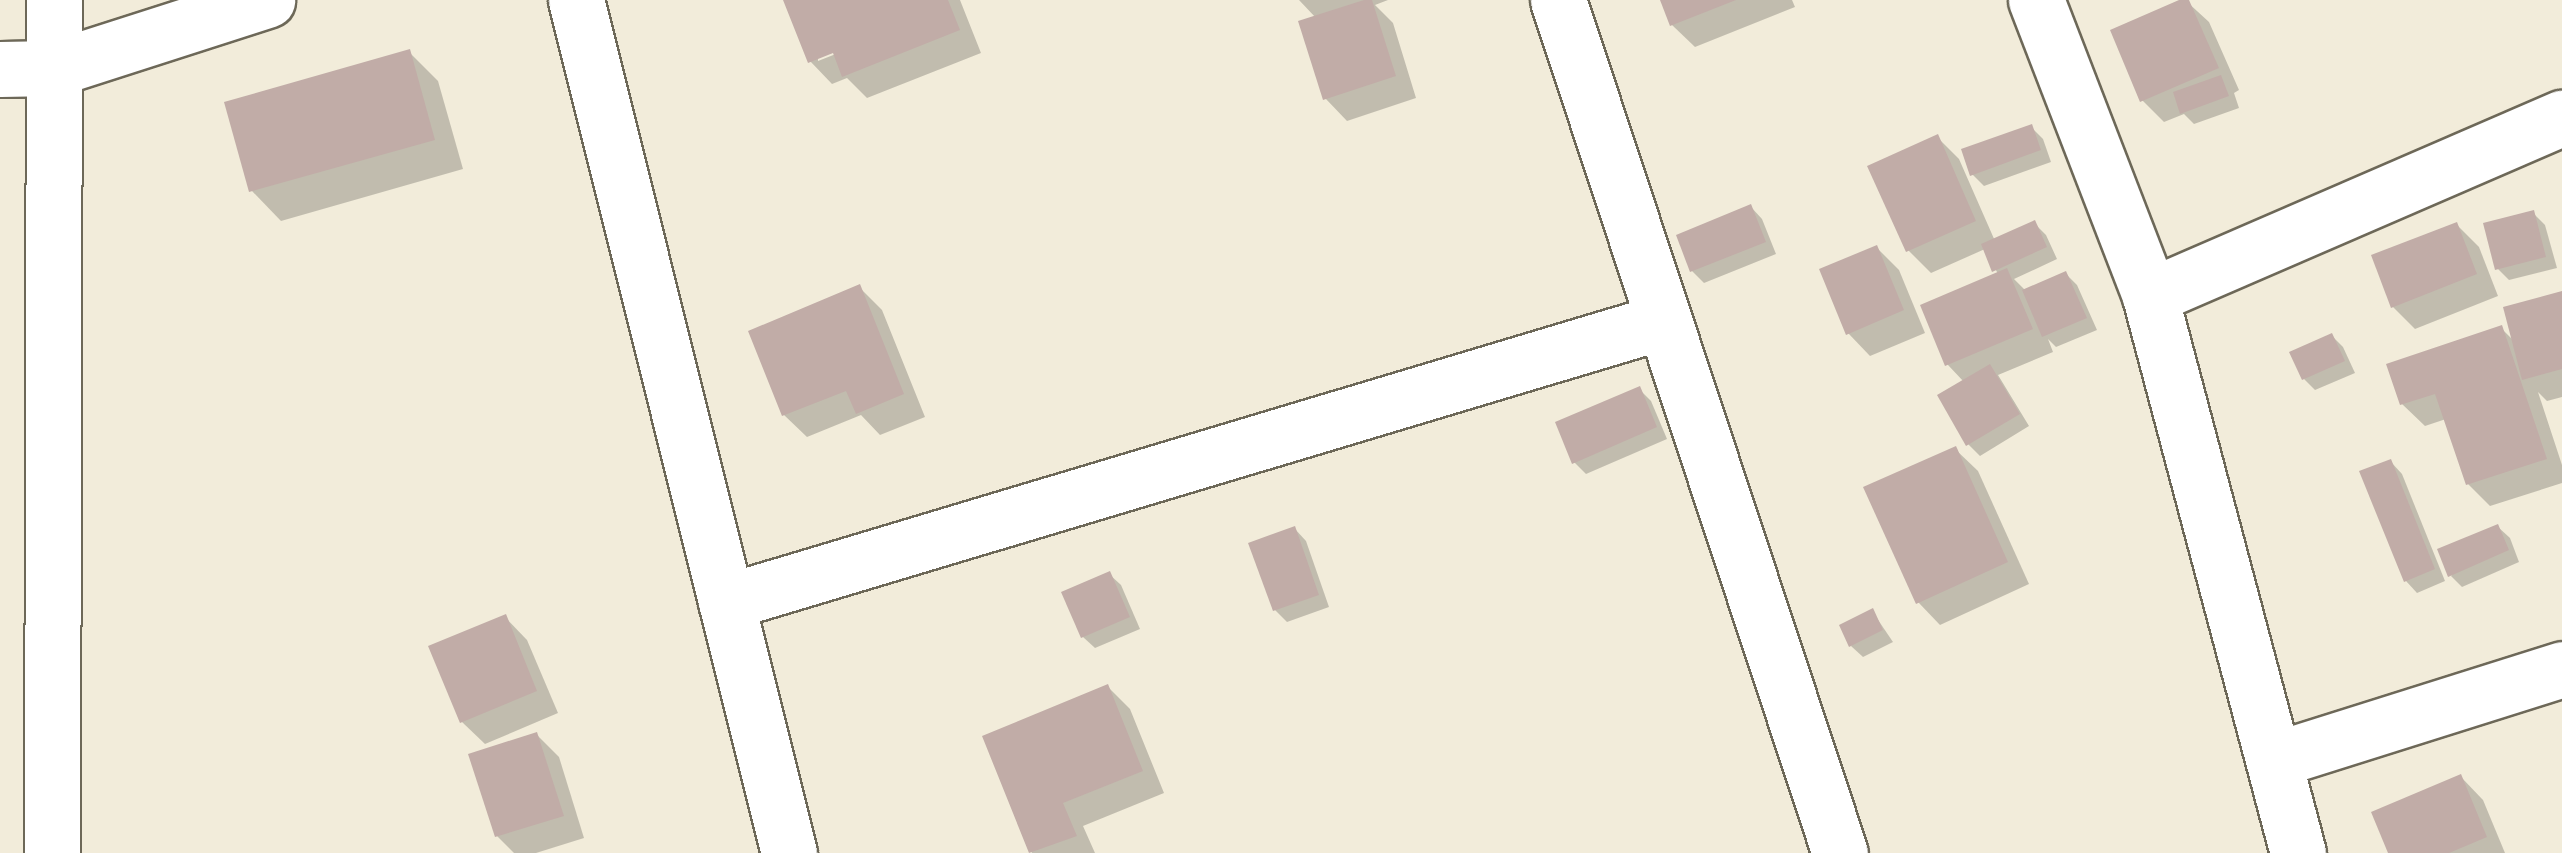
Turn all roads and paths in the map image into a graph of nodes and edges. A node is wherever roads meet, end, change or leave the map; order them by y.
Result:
1 (54, 0) edge
2 (267, 0) edge
3 (576, 0) edge
4 (1558, 0) edge
5 (2036, 0) edge
6 (55, 68) junction
7 (0, 69) edge
8 (2562, 118) edge
9 (2150, 296) junction
10 (1664, 321) junction
11 (726, 602) junction
12 (2562, 669) edge
13 (2274, 760) junction
14 (52, 853) edge
15 (789, 853) edge
16 (1840, 853) edge
17 (2298, 853) edge

1 - 6 street
2 - 6 street
3 - 11 street
4 - 10 street
5 - 9 street
6 - 7 street
6 - 14 street
8 - 9 street
9 - 13 street
10 - 11 street
10 - 16 street
11 - 15 street
12 - 13 street
13 - 17 street

